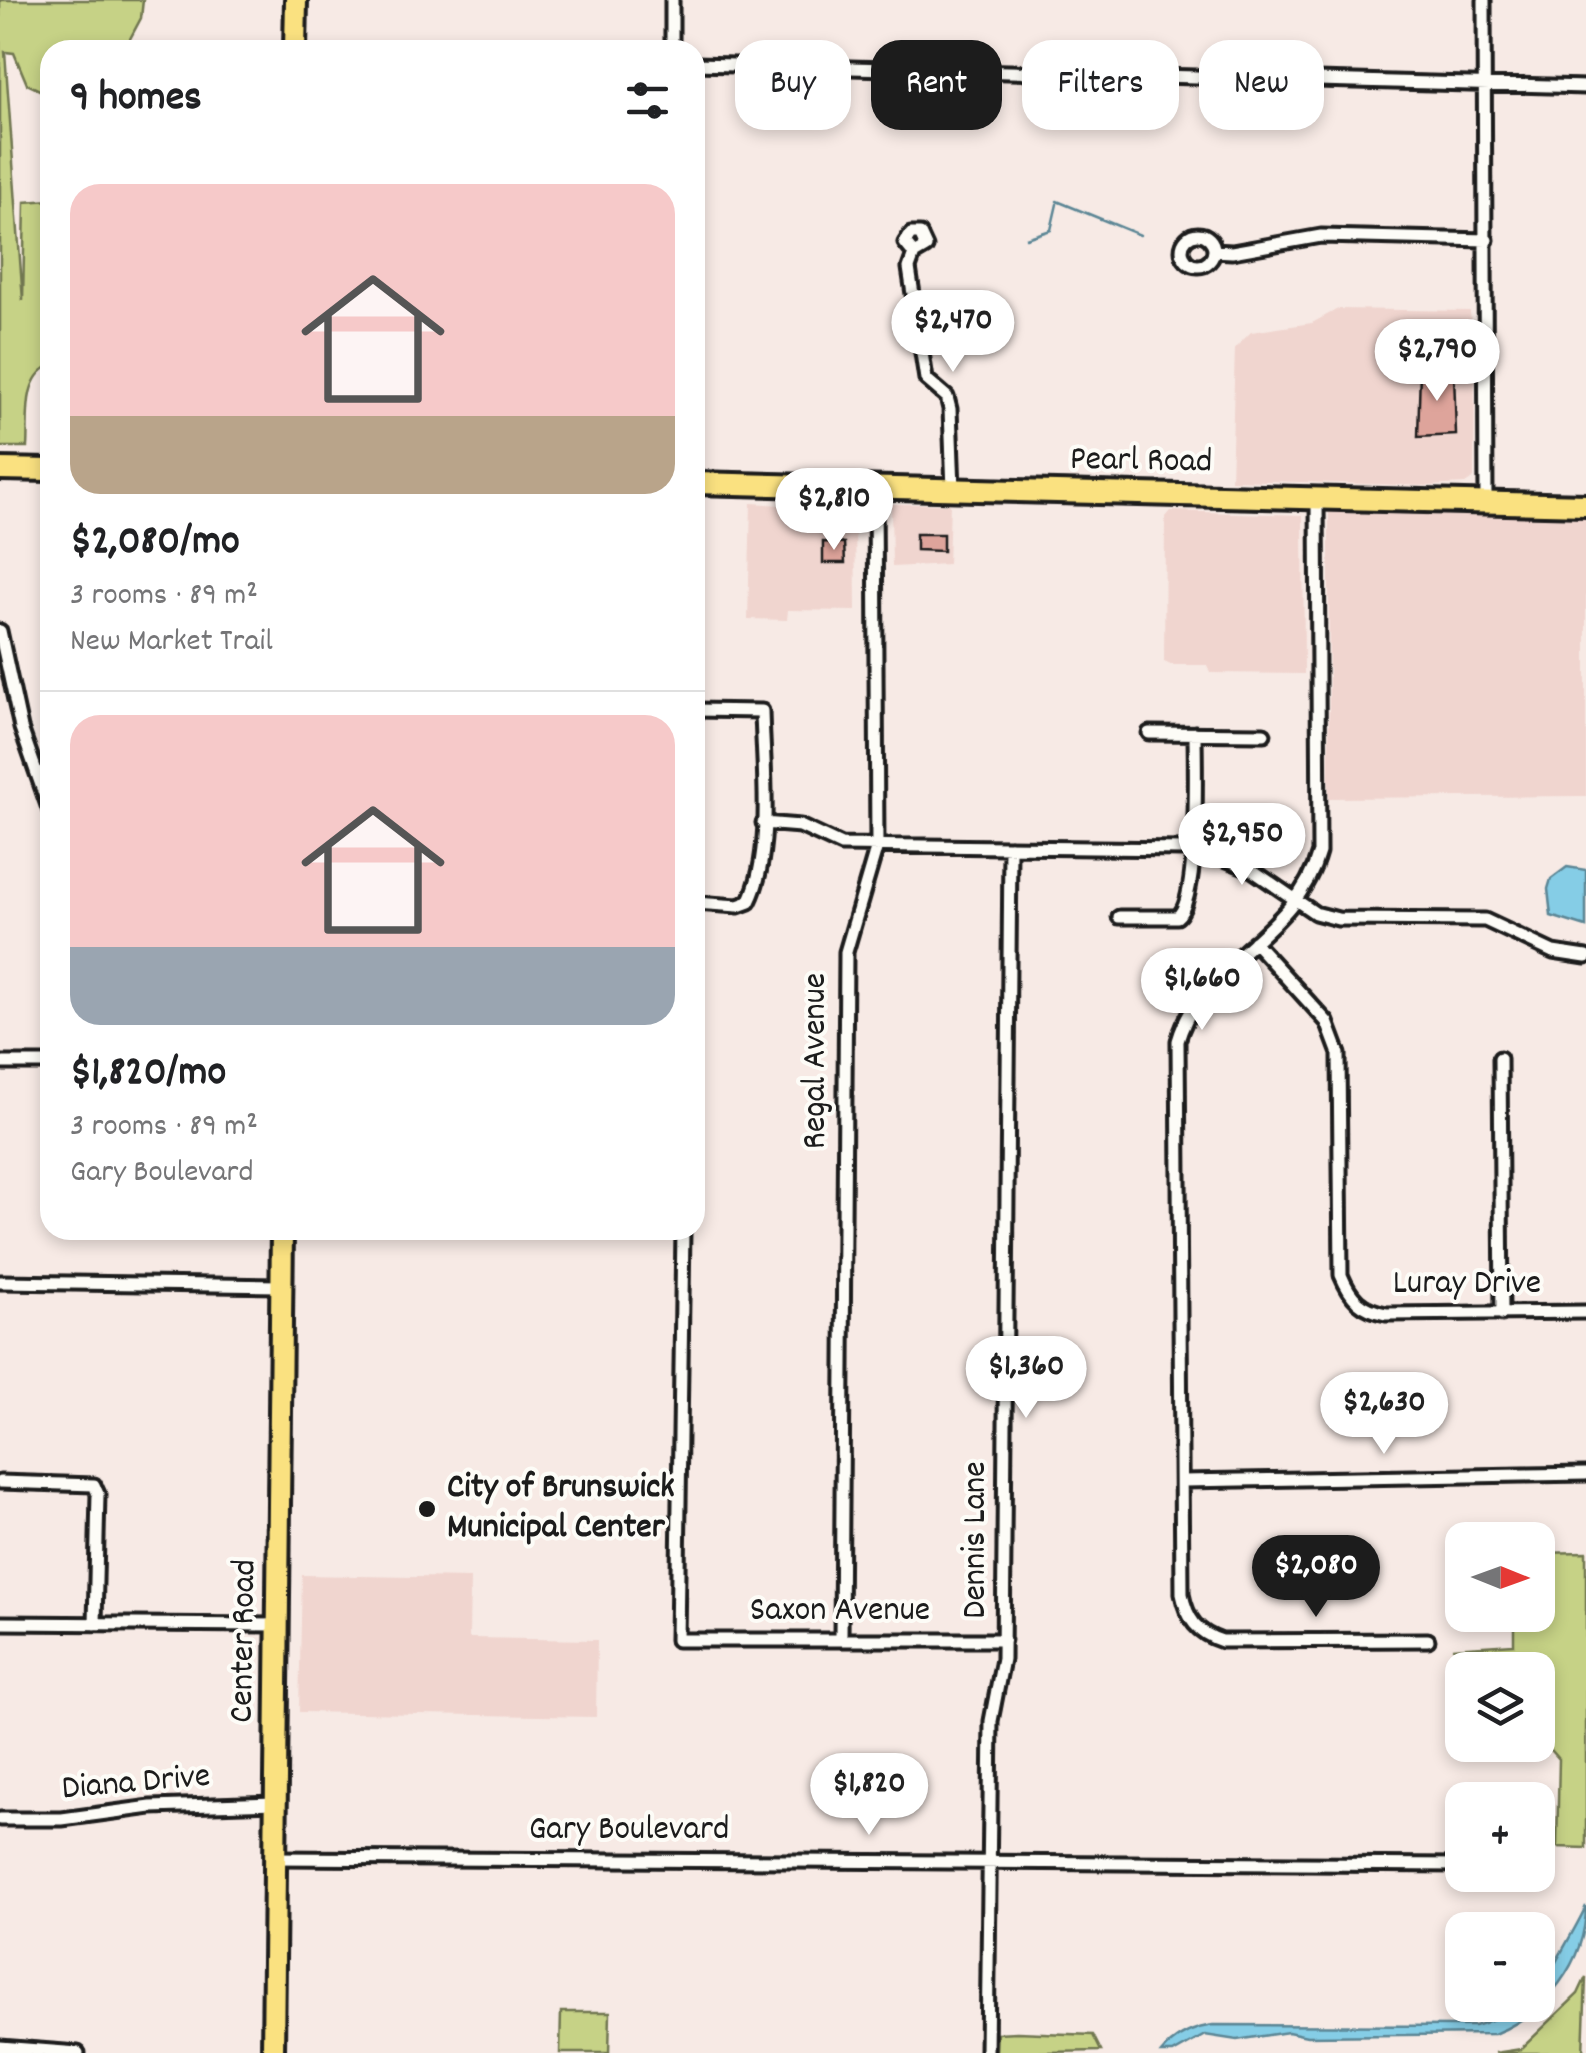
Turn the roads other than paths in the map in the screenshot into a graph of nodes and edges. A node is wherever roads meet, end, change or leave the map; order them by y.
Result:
1 (296, 0) edge
2 (672, 0) edge
3 (1484, 0) edge
4 (295, 40) edge
5 (672, 40) edge
6 (705, 64) edge
7 (1487, 82) junction
8 (1586, 87) edge
9 (1487, 240) junction
10 (1214, 251) dead end
11 (914, 254) dead end
12 (0, 469) edge
13 (40, 470) edge
14 (705, 483) edge
15 (875, 488) junction
16 (953, 490) junction
17 (1317, 499) junction
18 (1486, 502) junction
19 (1586, 505) edge
20 (0, 630) edge
21 (705, 710) edge
22 (1149, 733) dead end
23 (1195, 733) junction
24 (1264, 734) dead end
25 (40, 781) edge
26 (763, 823) junction
27 (877, 846) junction
28 (1010, 847) junction
29 (1194, 851) junction
30 (1296, 902) junction
31 (705, 904) edge
32 (1119, 917) dead end
33 (1254, 942) junction
34 (1586, 958) edge
35 (1500, 1058) dead end
36 (0, 1062) edge
37 (40, 1064) edge
38 (282, 1240) edge
39 (683, 1240) edge
40 (0, 1282) edge
41 (281, 1286) junction
42 (1586, 1312) edge
43 (1502, 1314) junction
44 (1586, 1474) edge
45 (1183, 1481) junction
46 (0, 1482) edge
47 (0, 1623) edge
48 (95, 1624) junction
49 (278, 1625) junction
50 (841, 1640) junction
51 (1004, 1640) junction
52 (1428, 1640) dead end
53 (276, 1803) junction
54 (0, 1819) edge
55 (275, 1858) junction
56 (989, 1859) junction
57 (1445, 1865) edge
58 (0, 2048) edge
59 (78, 2053) edge
60 (273, 2053) edge
61 (987, 2053) edge

1 - 4 main road
2 - 5 street
3 - 7 street
6 - 7 street
7 - 8 street
7 - 9 street
9 - 10 street
9 - 18 street
11 - 16 street
12 - 13 main road
14 - 15 main road, Pearl Road
15 - 16 main road, Pearl Road
15 - 27 street, Regal Avenue
16 - 17 main road, Pearl Road
17 - 18 main road, Pearl Road
17 - 30 street
18 - 19 main road, Pearl Road
20 - 25 street
21 - 26 street
22 - 23 street
23 - 24 street
23 - 29 street
26 - 27 street
26 - 31 street
27 - 28 street
27 - 50 street, Regal Avenue
28 - 29 street
28 - 51 street, Dennis Lane
29 - 30 street
29 - 32 street
30 - 33 street
30 - 34 street
33 - 43 street, Luray Drive
33 - 45 street
35 - 43 street
36 - 37 street
38 - 41 main road, Center Road
39 - 50 street, Saxon Avenue
40 - 41 street
41 - 49 main road, Center Road
42 - 43 street, Luray Drive
44 - 45 street
45 - 52 street
46 - 48 street
47 - 48 street
48 - 49 street
49 - 53 main road, Center Road
50 - 51 street, Saxon Avenue
51 - 56 street, Dennis Lane
53 - 54 street, Diana Drive
53 - 55 main road, Center Road
55 - 56 street, Gary Boulevard
55 - 60 main road, Center Road
56 - 57 street, Gary Boulevard
56 - 61 street, Dennis Lane
58 - 59 street

